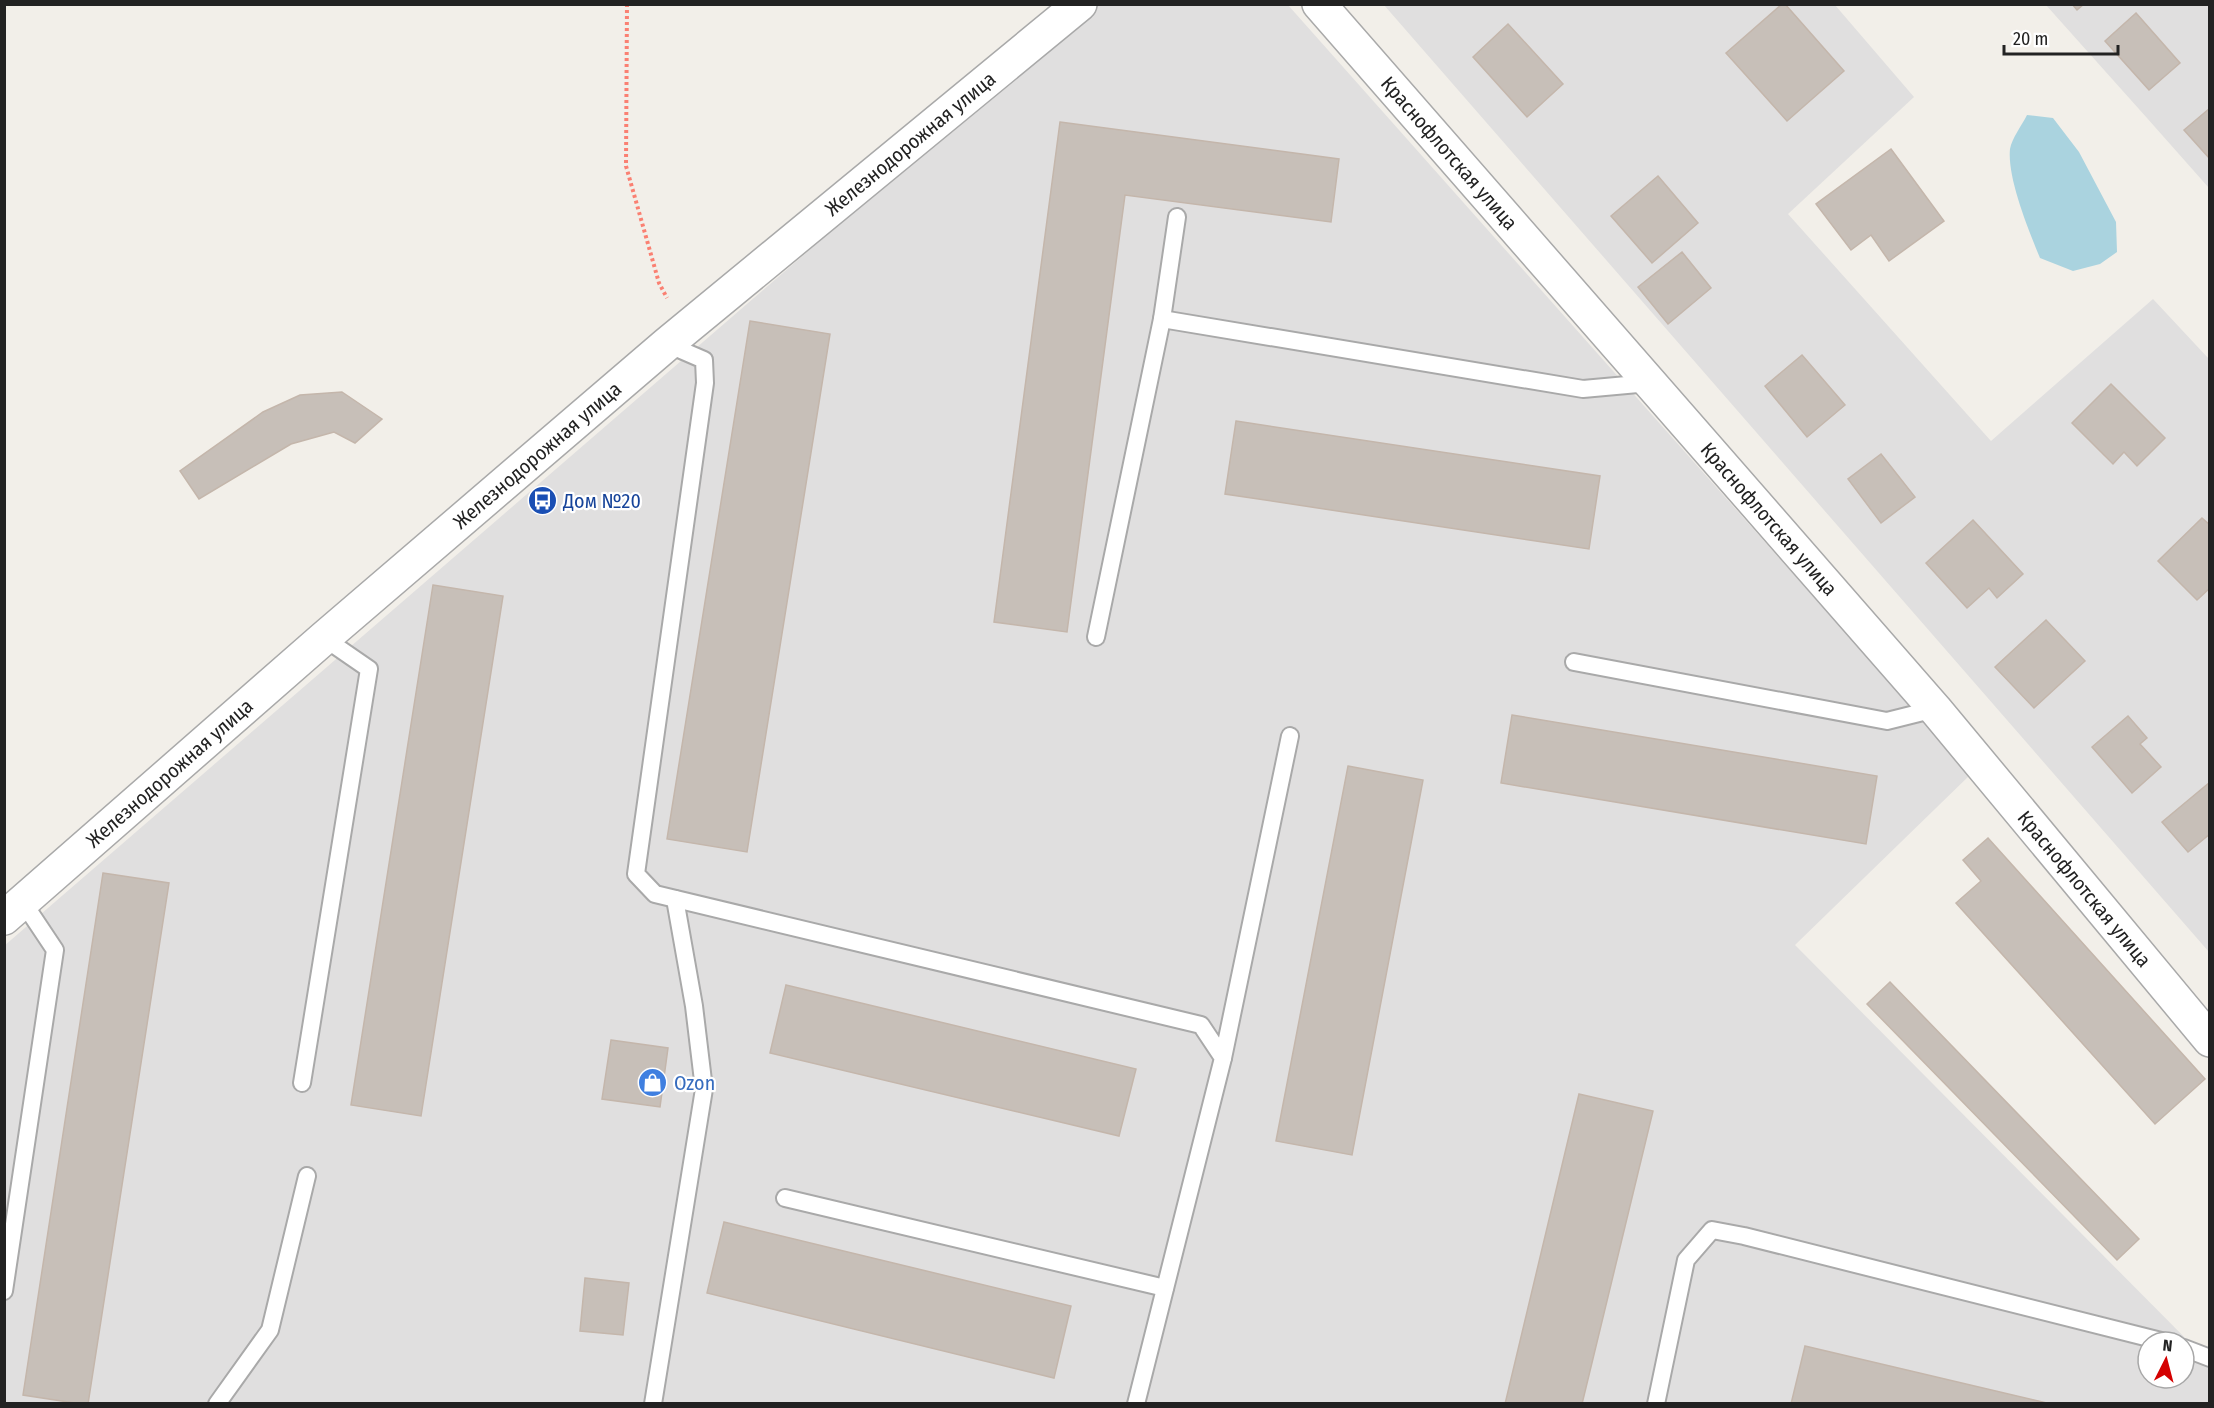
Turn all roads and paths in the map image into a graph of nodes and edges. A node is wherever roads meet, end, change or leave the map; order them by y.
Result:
1 (627, 4) edge
2 (1080, 4) edge
3 (1319, 4) edge
4 (1177, 217) dead end
5 (1162, 319) junction
6 (676, 337) junction
7 (1649, 383) junction
8 (1096, 637) dead end
9 (324, 639) junction
10 (1574, 662) dead end
11 (1935, 709) junction
12 (1290, 736) dead end
13 (675, 899) junction
14 (14, 910) edge
15 (2210, 1041) edge
16 (1223, 1058) junction
17 (302, 1083) dead end
18 (307, 1176) dead end
19 (785, 1198) dead end
20 (1165, 1288) junction
21 (4, 1292) edge
22 (2136, 1335) edge
23 (217, 1404) edge
24 (653, 1404) edge
25 (1136, 1404) edge
26 (1656, 1404) edge

1 - 6 path
2 - 6 street, Железнодорожная улица
3 - 7 street, Краснофлотская улица
4 - 5 lane
5 - 7 lane
5 - 8 lane
6 - 9 street, Железнодорожная улица
6 - 13 lane
7 - 11 street, Краснофлотская улица
9 - 14 street, Железнодорожная улица
9 - 17 lane
10 - 11 lane
11 - 15 street, Краснофлотская улица
12 - 16 lane
13 - 16 lane
13 - 24 lane
14 - 21 lane
16 - 20 lane
18 - 23 lane
19 - 20 lane
20 - 25 lane
22 - 26 lane

